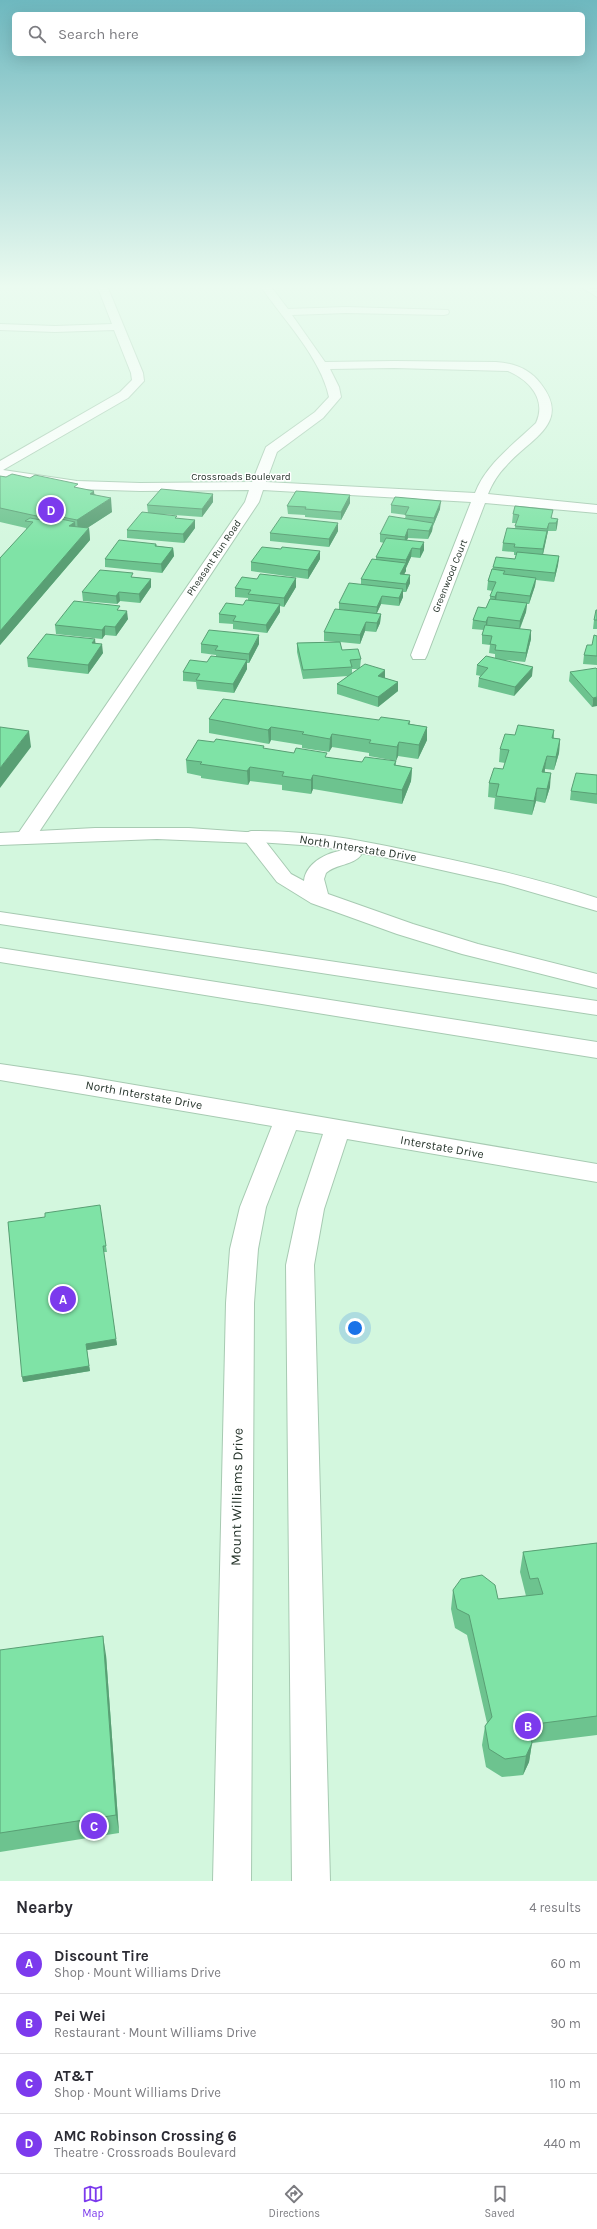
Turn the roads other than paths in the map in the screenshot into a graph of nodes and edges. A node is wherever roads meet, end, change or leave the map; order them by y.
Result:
1 (137, 376) edge
2 (328, 376) edge
3 (524, 376) edge
4 (1, 467) edge
5 (259, 481) junction
6 (481, 498) junction
7 (597, 509) edge
8 (419, 655) dead end
9 (252, 837) junction
10 (25, 838) junction
11 (0, 839) edge
12 (351, 855) junction
13 (464, 868) junction
14 (319, 898) junction
15 (597, 905) edge
16 (0, 918) edge
17 (0, 955) edge
18 (597, 981) edge
19 (597, 1008) edge
20 (597, 1050) edge
21 (0, 1072) edge
22 (288, 1120) junction
23 (337, 1129) junction
24 (597, 1173) edge
25 (232, 1881) edge
26 (312, 1881) edge

1 - 4 main road
2 - 5 main road, Pheasant Run Road
3 - 6 main road, Greenwood Court
4 - 5 main road, Crossroads Boulevard
5 - 6 main road, Crossroads Boulevard
5 - 10 main road, Pheasant Run Road
6 - 7 main road, Crossroads Boulevard
6 - 8 main road, Greenwood Court
9 - 10 main road, North Interstate Drive
9 - 12 main road, North Interstate Drive
9 - 13 main road, North Interstate Drive
9 - 14 main road
10 - 11 main road, North Interstate Drive
12 - 13 main road, North Interstate Drive
12 - 14 main road
13 - 15 main road, North Interstate Drive
14 - 18 main road
16 - 19 main road
17 - 20 main road
21 - 22 main road, North Interstate Drive
22 - 23 main road, Interstate Drive
22 - 25 main road, Mount Williams Drive
23 - 24 main road, Interstate Drive
23 - 26 main road

